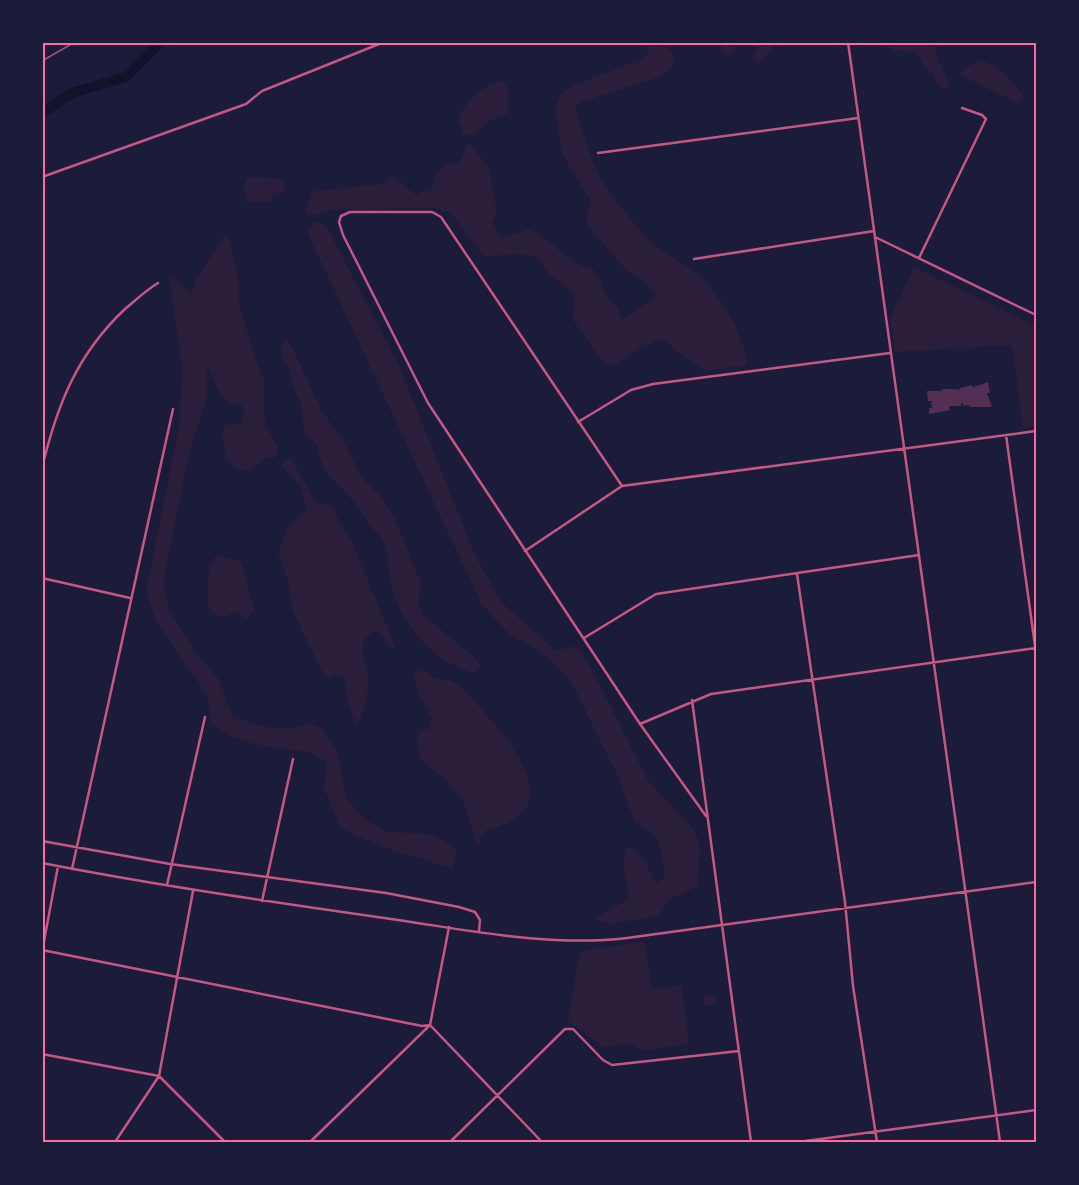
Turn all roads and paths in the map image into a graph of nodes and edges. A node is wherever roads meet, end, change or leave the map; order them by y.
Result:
1 (384, 42) edge
2 (848, 42) edge
3 (962, 108) dead end
4 (858, 118) junction
5 (598, 152) dead end
6 (42, 177) edge
7 (874, 230) junction
8 (875, 237) junction
9 (694, 258) dead end
10 (919, 258) junction
11 (158, 283) dead end
12 (1036, 315) edge
13 (890, 353) junction
14 (173, 409) dead end
15 (578, 422) junction
16 (1036, 431) edge
17 (1006, 435) junction
18 (905, 448) junction
19 (42, 468) edge
20 (622, 486) junction
21 (525, 551) junction
22 (920, 555) junction
23 (797, 574) junction
24 (42, 578) edge
25 (130, 598) junction
26 (584, 638) junction
27 (1036, 648) edge
28 (1036, 653) edge
29 (935, 663) junction
30 (814, 680) junction
31 (692, 700) junction
32 (205, 717) dead end
33 (640, 724) junction
34 (293, 759) dead end
35 (706, 816) junction
36 (42, 841) edge
37 (77, 848) junction
38 (42, 863) edge
39 (170, 864) junction
40 (58, 866) junction
41 (72, 869) junction
42 (267, 878) junction
43 (1036, 882) edge
44 (167, 885) junction
45 (193, 891) junction
46 (967, 892) junction
47 (262, 901) junction
48 (845, 907) junction
49 (721, 925) junction
50 (449, 927) junction
51 (479, 931) junction
52 (43, 950) edge
53 (179, 976) junction
54 (430, 1025) junction
55 (739, 1051) junction
56 (42, 1054) edge
57 (159, 1076) junction
58 (498, 1096) junction
59 (1036, 1110) edge
60 (997, 1116) junction
61 (876, 1132) junction
62 (115, 1142) edge
63 (225, 1142) edge
64 (310, 1142) edge
65 (450, 1142) edge
66 (542, 1142) edge
67 (751, 1142) edge
68 (798, 1142) edge
69 (877, 1142) edge
70 (1000, 1142) edge

1 - 6 street
2 - 4 street
3 - 10 street
4 - 5 street
4 - 7 street
7 - 8 street
7 - 9 street
8 - 10 street
8 - 13 street
10 - 12 street
11 - 19 street
13 - 15 street
13 - 18 street
14 - 25 street
15 - 20 street
15 - 21 street
16 - 17 street
17 - 18 street
17 - 27 street
18 - 20 street
18 - 22 street
20 - 21 street
21 - 26 street
22 - 23 street
22 - 29 street
23 - 26 street
23 - 30 street
24 - 25 street
25 - 37 street
26 - 33 street
27 - 28 street
27 - 29 street
29 - 30 street
29 - 46 street
30 - 31 street
30 - 48 street
31 - 33 street
31 - 35 street
32 - 39 street
33 - 35 street
34 - 42 street
35 - 49 street
36 - 37 street
37 - 39 street
37 - 41 street
38 - 40 street
39 - 42 street
39 - 44 street
40 - 41 street
40 - 52 street
41 - 44 street
42 - 47 street
42 - 51 street
43 - 46 street
44 - 45 street
45 - 47 street
45 - 53 street
46 - 48 street
46 - 60 street
47 - 50 street
48 - 49 street
48 - 61 street
49 - 51 street
49 - 55 street
50 - 51 street
50 - 54 street
52 - 53 street
53 - 54 street
53 - 57 street
54 - 58 street
54 - 64 street
55 - 58 street
55 - 67 street
56 - 57 street
57 - 62 street
57 - 63 street
58 - 65 street
58 - 66 street
59 - 60 street
60 - 61 street
60 - 70 street
61 - 68 street
61 - 69 street

